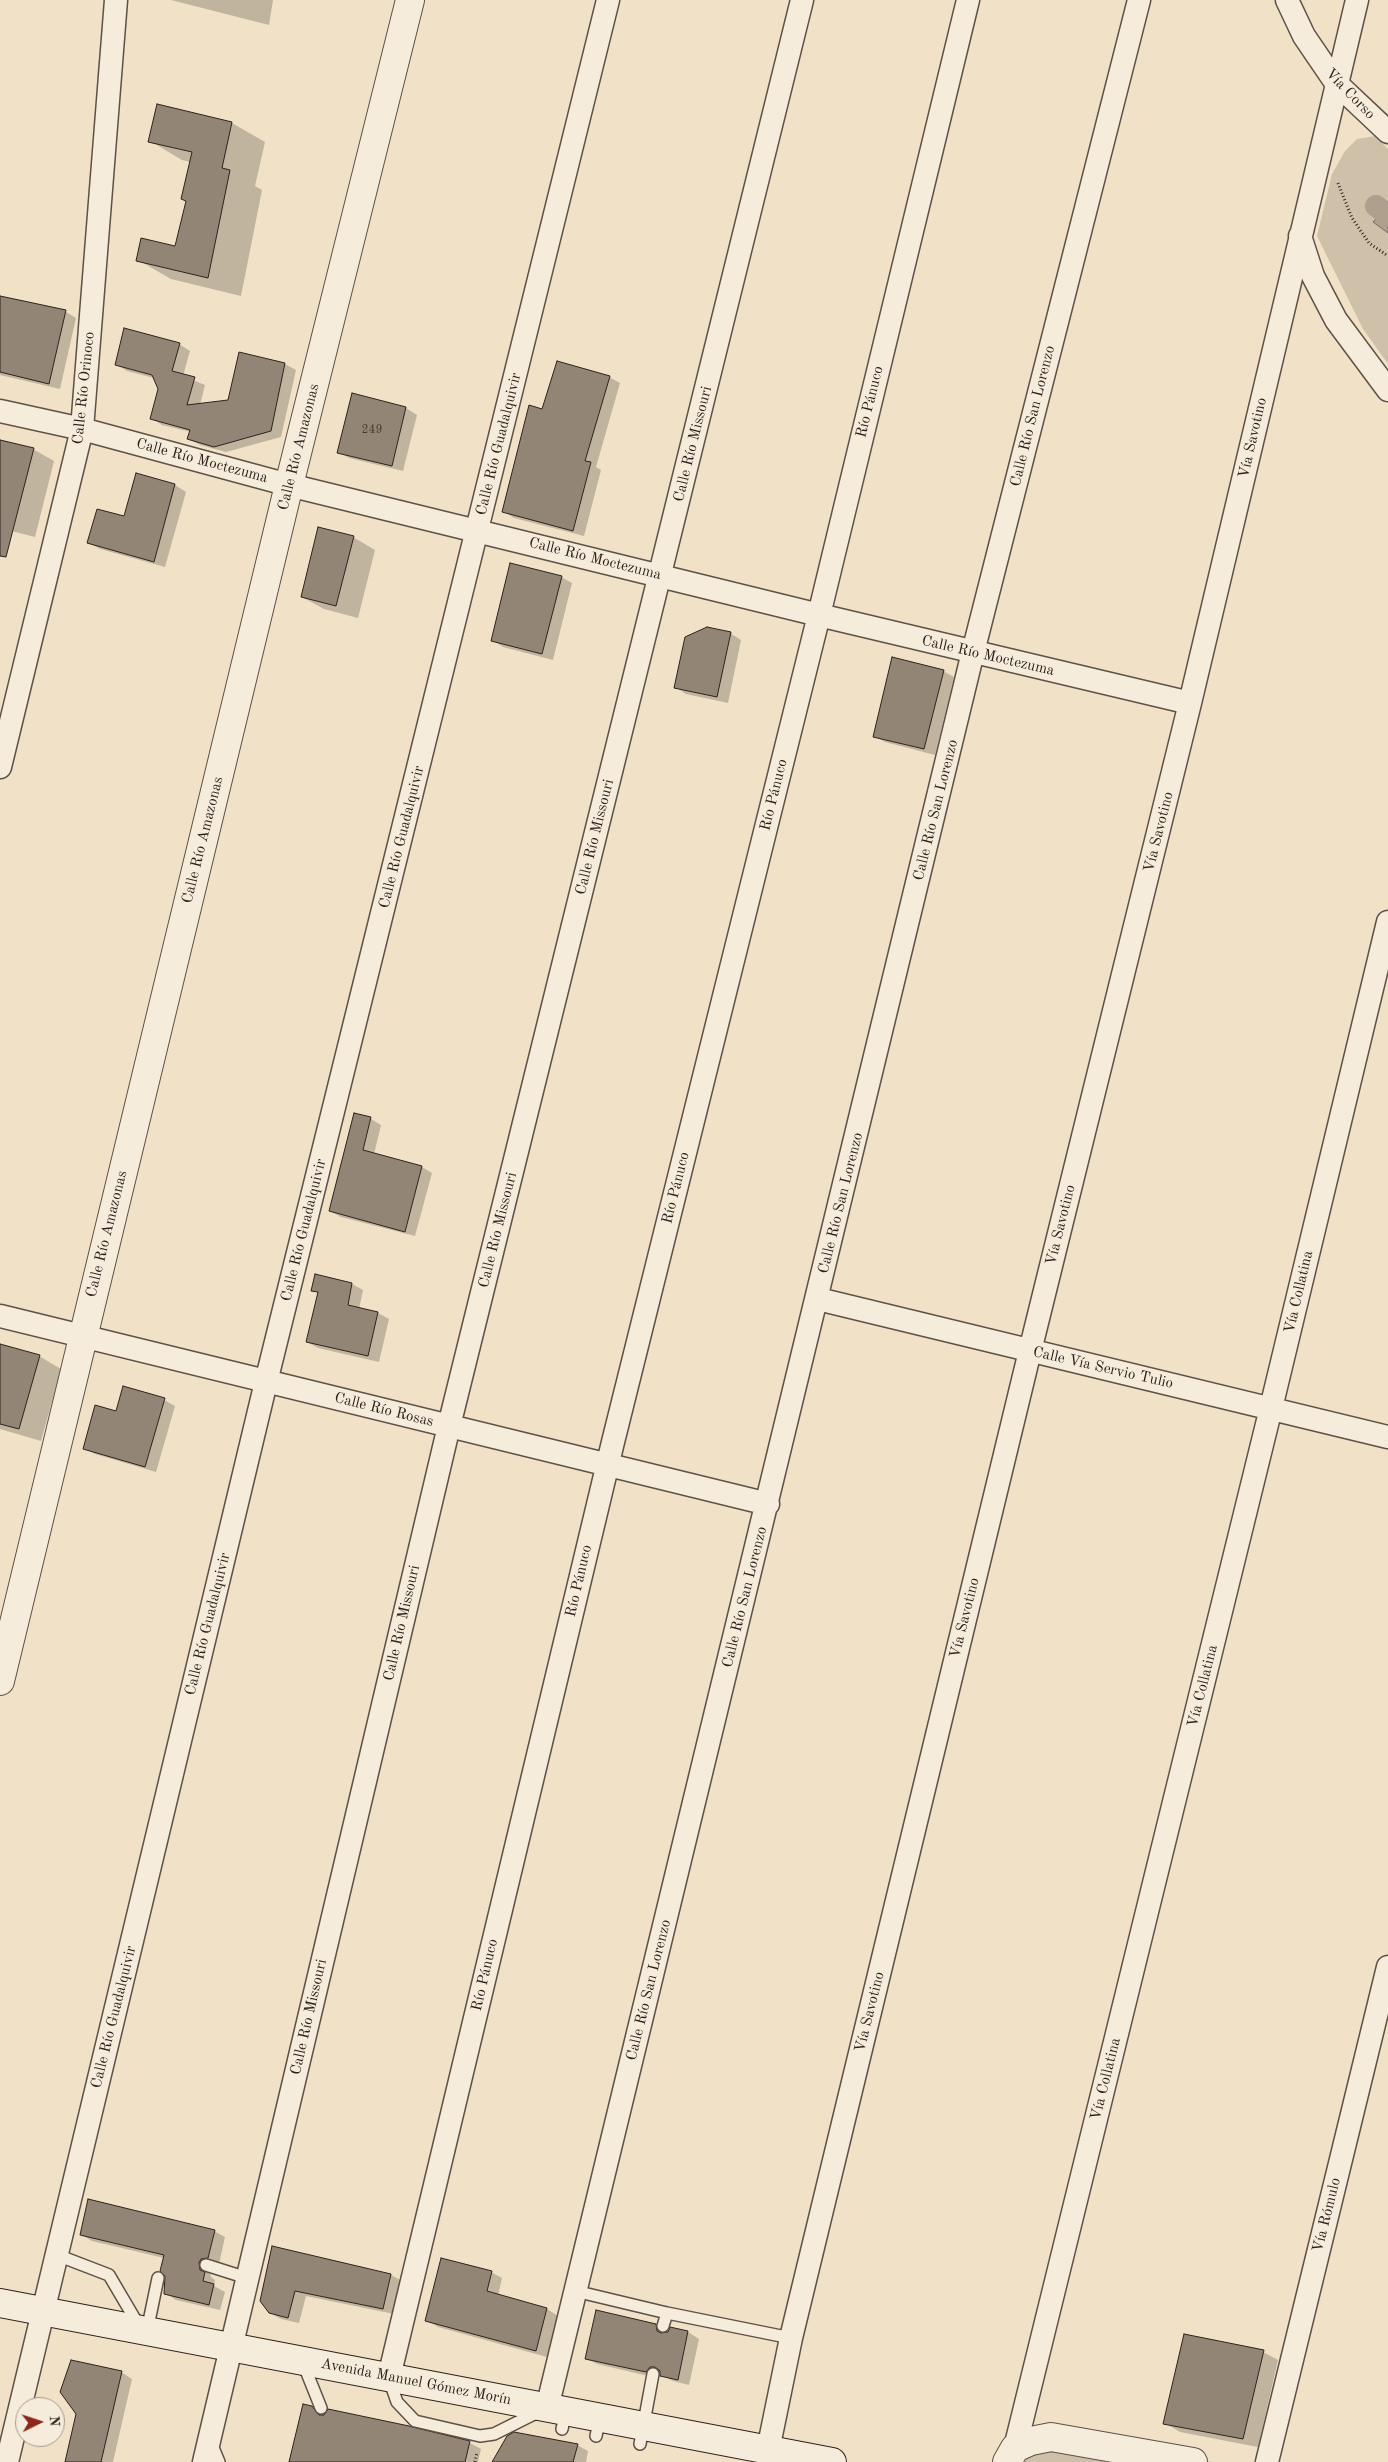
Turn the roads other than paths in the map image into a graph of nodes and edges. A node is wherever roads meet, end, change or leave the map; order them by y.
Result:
1 (116, 0) edge
2 (410, 0) edge
3 (608, 0) edge
4 (802, 0) edge
5 (968, 0) edge
6 (1139, 0) edge
7 (1287, 0) edge
8 (1357, 0) edge
9 (1336, 83) junction
10 (1388, 132) edge
11 (1300, 235) junction
12 (1388, 390) edge
13 (0, 411) edge
14 (82, 429) junction
15 (289, 485) junction
16 (478, 530) junction
17 (660, 575) junction
18 (818, 615) junction
19 (973, 652) junction
20 (1190, 703) junction
21 (0, 767) edge
22 (1388, 922) edge
23 (818, 1299) junction
24 (0, 1316) edge
25 (82, 1336) junction
26 (1030, 1351) junction
27 (266, 1382) junction
28 (1272, 1408) junction
29 (449, 1426) junction
30 (1388, 1437) edge
31 (607, 1465) junction
32 (768, 1504) junction
33 (0, 1681) edge
34 (1388, 1967) edge
35 (57, 2255) junction
36 (206, 2265) dead end
37 (158, 2278) dead end
38 (247, 2278) junction
39 (575, 2291) junction
40 (0, 2303) edge
41 (43, 2310) junction
42 (667, 2313) junction
43 (663, 2326) dead end
44 (144, 2331) junction
45 (791, 2338) junction
46 (230, 2348) junction
47 (302, 2361) junction
48 (653, 2374) dead end
49 (389, 2377) junction
50 (322, 2408) dead end
51 (558, 2416) junction
52 (642, 2435) junction
53 (209, 2439) junction
54 (768, 2450) junction
55 (1011, 2455) edge
56 (818, 2461) edge
57 (7, 2462) edge
58 (204, 2462) edge
59 (219, 2462) edge
60 (1193, 2462) edge
61 (1267, 2462) edge

1 - 14 street, Calle Río Orinoco
2 - 15 street, Calle Río Amazonas
3 - 16 street, Calle Río Guadalquivir
4 - 17 street, Calle Río Missouri
5 - 18 street, Río Pánuco
6 - 19 street, Calle Río San Lorenzo
7 - 9 street, Vía Corso
8 - 9 street, Vía Savotino
9 - 10 street, Vía Corso
9 - 11 street, Vía Savotino
11 - 12 street
11 - 20 street, Vía Savotino
13 - 14 street, Calle Río Moctezuma
14 - 15 street, Calle Río Moctezuma
14 - 21 street, Calle Río Orinoco
15 - 16 street, Calle Río Moctezuma
15 - 25 street, Calle Río Amazonas
16 - 17 street, Calle Río Moctezuma
16 - 27 street, Calle Río Guadalquivir
17 - 18 street, Calle Río Moctezuma
17 - 29 street, Calle Río Missouri
18 - 19 street, Calle Río Moctezuma
18 - 31 street, Río Pánuco
19 - 20 street, Calle Río Moctezuma
19 - 23 street, Calle Río San Lorenzo
20 - 26 street, Vía Savotino
22 - 28 street, Vía Collatina
23 - 26 street, Calle Vía Servio Tulio
23 - 32 street, Calle Río San Lorenzo
24 - 25 street, Calle Río Rosas
25 - 27 street, Calle Río Rosas
25 - 33 street, Calle Río Amazonas
26 - 28 street, Calle Vía Servio Tulio
26 - 45 street, Vía Savotino
27 - 29 street, Calle Río Rosas
27 - 35 street, Calle Río Guadalquivir
28 - 30 street, Calle Vía Servio Tulio
28 - 55 street, Vía Collatina
29 - 31 street, Calle Río Rosas
29 - 38 street, Calle Río Missouri
31 - 32 street, Calle Río Rosas
31 - 49 street, Río Pánuco
32 - 39 street, Calle Río San Lorenzo
34 - 61 street, Vía Rómulo
35 - 41 street, Calle Río Guadalquivir
35 - 44 lane
36 - 38 lane
37 - 44 lane
38 - 46 street, Calle Río Missouri
39 - 42 lane
39 - 51 street, Calle Río San Lorenzo
40 - 41 street, Avenida Manuel Gómez Morín
41 - 44 street, Avenida Manuel Gómez Morín
41 - 57 street, Calle Río Guadalquivir
42 - 43 lane
42 - 45 lane
44 - 46 street, Avenida Manuel Gómez Morín
45 - 54 street, Vía Savotino
46 - 47 street, Avenida Manuel Gómez Morín
46 - 53 street, Calle Río Missouri
47 - 49 street, Avenida Manuel Gómez Morín
47 - 50 lane
48 - 52 lane
49 - 51 street, Avenida Manuel Gómez Morín
49 - 51 lane
51 - 52 street, Avenida Manuel Gómez Morín
52 - 54 street, Avenida Manuel Gómez Morín
53 - 58 street, Calle Río Missouri
53 - 59 lane
54 - 56 street, Avenida Manuel Gómez Morín
55 - 60 street

